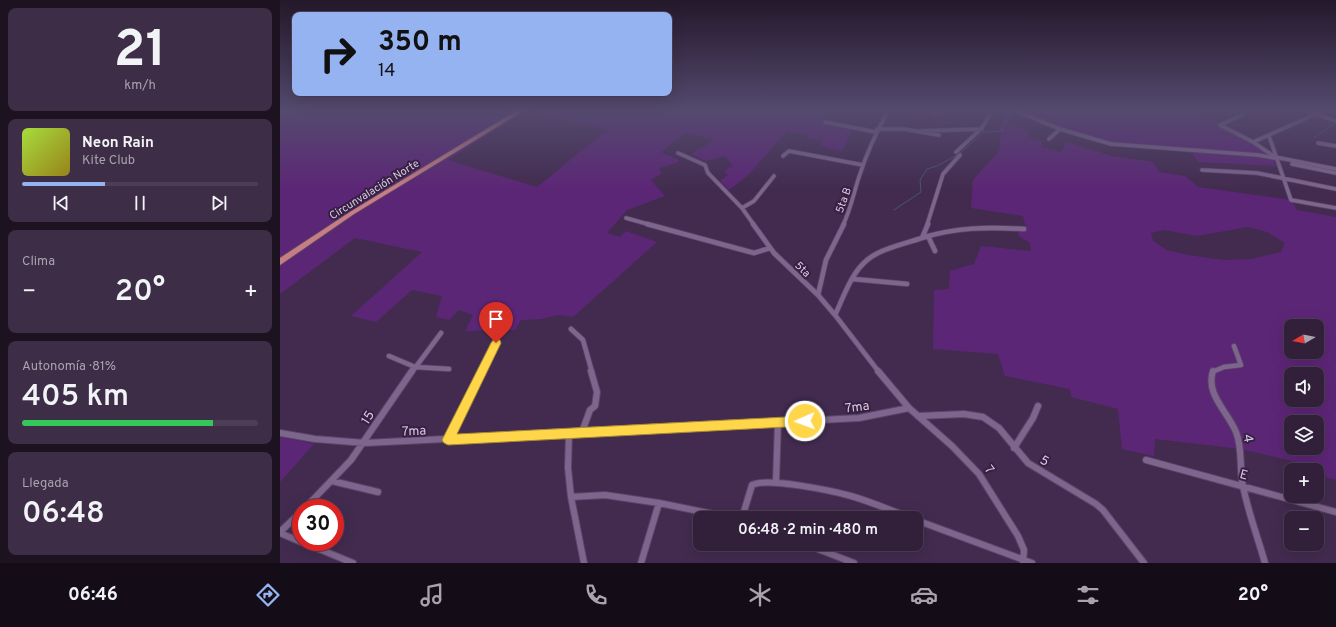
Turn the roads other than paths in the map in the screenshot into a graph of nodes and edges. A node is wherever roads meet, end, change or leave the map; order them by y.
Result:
1 (472, 137) edge
2 (479, 137) edge
3 (874, 137) edge
4 (971, 137) edge
5 (1052, 137) edge
6 (1088, 137) edge
7 (1244, 137) edge
8 (1266, 137) edge
9 (1270, 137) edge
10 (1049, 140) dead end
11 (1253, 142) junction
12 (1318, 143) dead end
13 (1336, 146) edge
14 (678, 153) dead end
15 (783, 156) dead end
16 (1276, 158) junction
17 (863, 165) junction
18 (1336, 169) edge
19 (1202, 170) dead end
20 (1336, 173) edge
21 (774, 176) dead end
22 (1282, 177) junction
23 (1336, 189) edge
24 (742, 208) junction
25 (1336, 208) edge
26 (626, 218) dead end
27 (1024, 229) dead end
28 (928, 236) junction
29 (922, 238) junction
30 (770, 248) junction
31 (935, 251) dead end
32 (280, 257) edge
33 (280, 262) edge
34 (853, 278) junction
35 (907, 284) dead end
36 (818, 295) junction
37 (836, 315) junction
38 (571, 329) dead end
39 (441, 333) dead end
40 (496, 343) dead end
41 (1234, 346) dead end
42 (389, 356) dead end
43 (415, 367) junction
44 (449, 369) dead end
45 (1038, 406) dead end
46 (909, 408) junction
47 (918, 416) junction
48 (778, 422) junction
49 (582, 432) junction
50 (569, 433) junction
51 (280, 434) edge
52 (448, 440) junction
53 (365, 443) junction
54 (1014, 448) junction
55 (1146, 460) dead end
56 (332, 481) junction
57 (776, 482) junction
58 (1242, 486) junction
59 (378, 492) dead end
60 (571, 497) junction
61 (314, 499) edge
62 (659, 503) junction
63 (698, 511) edge
64 (744, 511) edge
65 (893, 511) edge
66 (1336, 512) edge
67 (292, 521) edge
68 (923, 523) edge
69 (280, 533) edge
70 (292, 538) edge
71 (323, 551) edge
72 (823, 551) edge
73 (1023, 561) edge
74 (353, 563) edge
75 (584, 563) edge
76 (641, 563) edge
77 (854, 563) edge
78 (1032, 563) edge
79 (1144, 563) edge
80 (1265, 563) edge

1 - 32 highway, Circunvalación Norte
2 - 33 highway, Circunvalación Norte
3 - 17 street, 5ta B
4 - 29 street
5 - 10 street
6 - 16 street
7 - 11 street
8 - 11 street
9 - 16 street
11 - 16 street
12 - 13 street
14 - 24 street, 5ta
15 - 17 street
16 - 18 street
16 - 20 street
16 - 22 street
17 - 36 street, 5ta B
19 - 22 street
21 - 24 street
22 - 23 street
22 - 25 street
24 - 30 street, 5ta
26 - 30 street
27 - 28 street
28 - 29 street
28 - 31 street
29 - 34 street
30 - 36 street, 5ta
34 - 35 street
34 - 37 street
36 - 37 street, 5ta
37 - 46 street, 5ta
38 - 49 street
39 - 43 street, 15
40 - 52 street
41 - 58 street, 4
42 - 43 street
43 - 44 street
43 - 53 street, 15
45 - 54 street
46 - 47 street, 7
46 - 48 street, 7ma
47 - 54 street, 5
47 - 73 street, 7
48 - 49 street, 7ma
48 - 57 street
49 - 50 street, 7ma
50 - 52 street, 7ma
50 - 60 street
51 - 53 street, 7ma
52 - 53 street, 7ma
53 - 56 street, 15
54 - 79 street, 5
55 - 58 street, E
56 - 59 street
56 - 61 street, 15
57 - 64 street
57 - 65 street
58 - 66 street, E
58 - 80 street, 4
60 - 62 street
60 - 75 street
62 - 63 street
62 - 76 street
67 - 69 street
68 - 73 street
69 - 70 street
71 - 74 street
72 - 77 street
73 - 78 street

